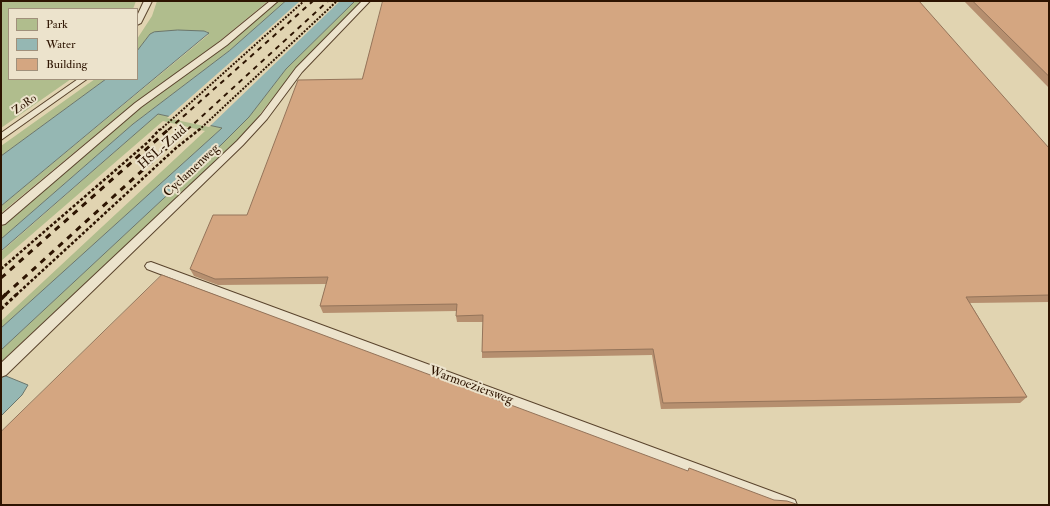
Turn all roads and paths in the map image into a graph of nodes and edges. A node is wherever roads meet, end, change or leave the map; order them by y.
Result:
1 (148, 1) edge
2 (274, 1) edge
3 (304, 1) edge
4 (337, 1) edge
5 (366, 1) edge
6 (138, 21) edge
7 (81, 80) edge
8 (1, 137) edge
9 (1, 221) edge
10 (151, 266) dead end
11 (1, 269) edge
12 (1, 309) edge
13 (5, 367) edge
14 (790, 505) edge

1 - 6 lane
2 - 9 lane
3 - 11 path, HSL-Zuid
4 - 12 path, HSL-Zuid
5 - 13 lane, Cyclamenweg
7 - 8 lane, ZoRo
10 - 14 lane, Warmoeziersweg

